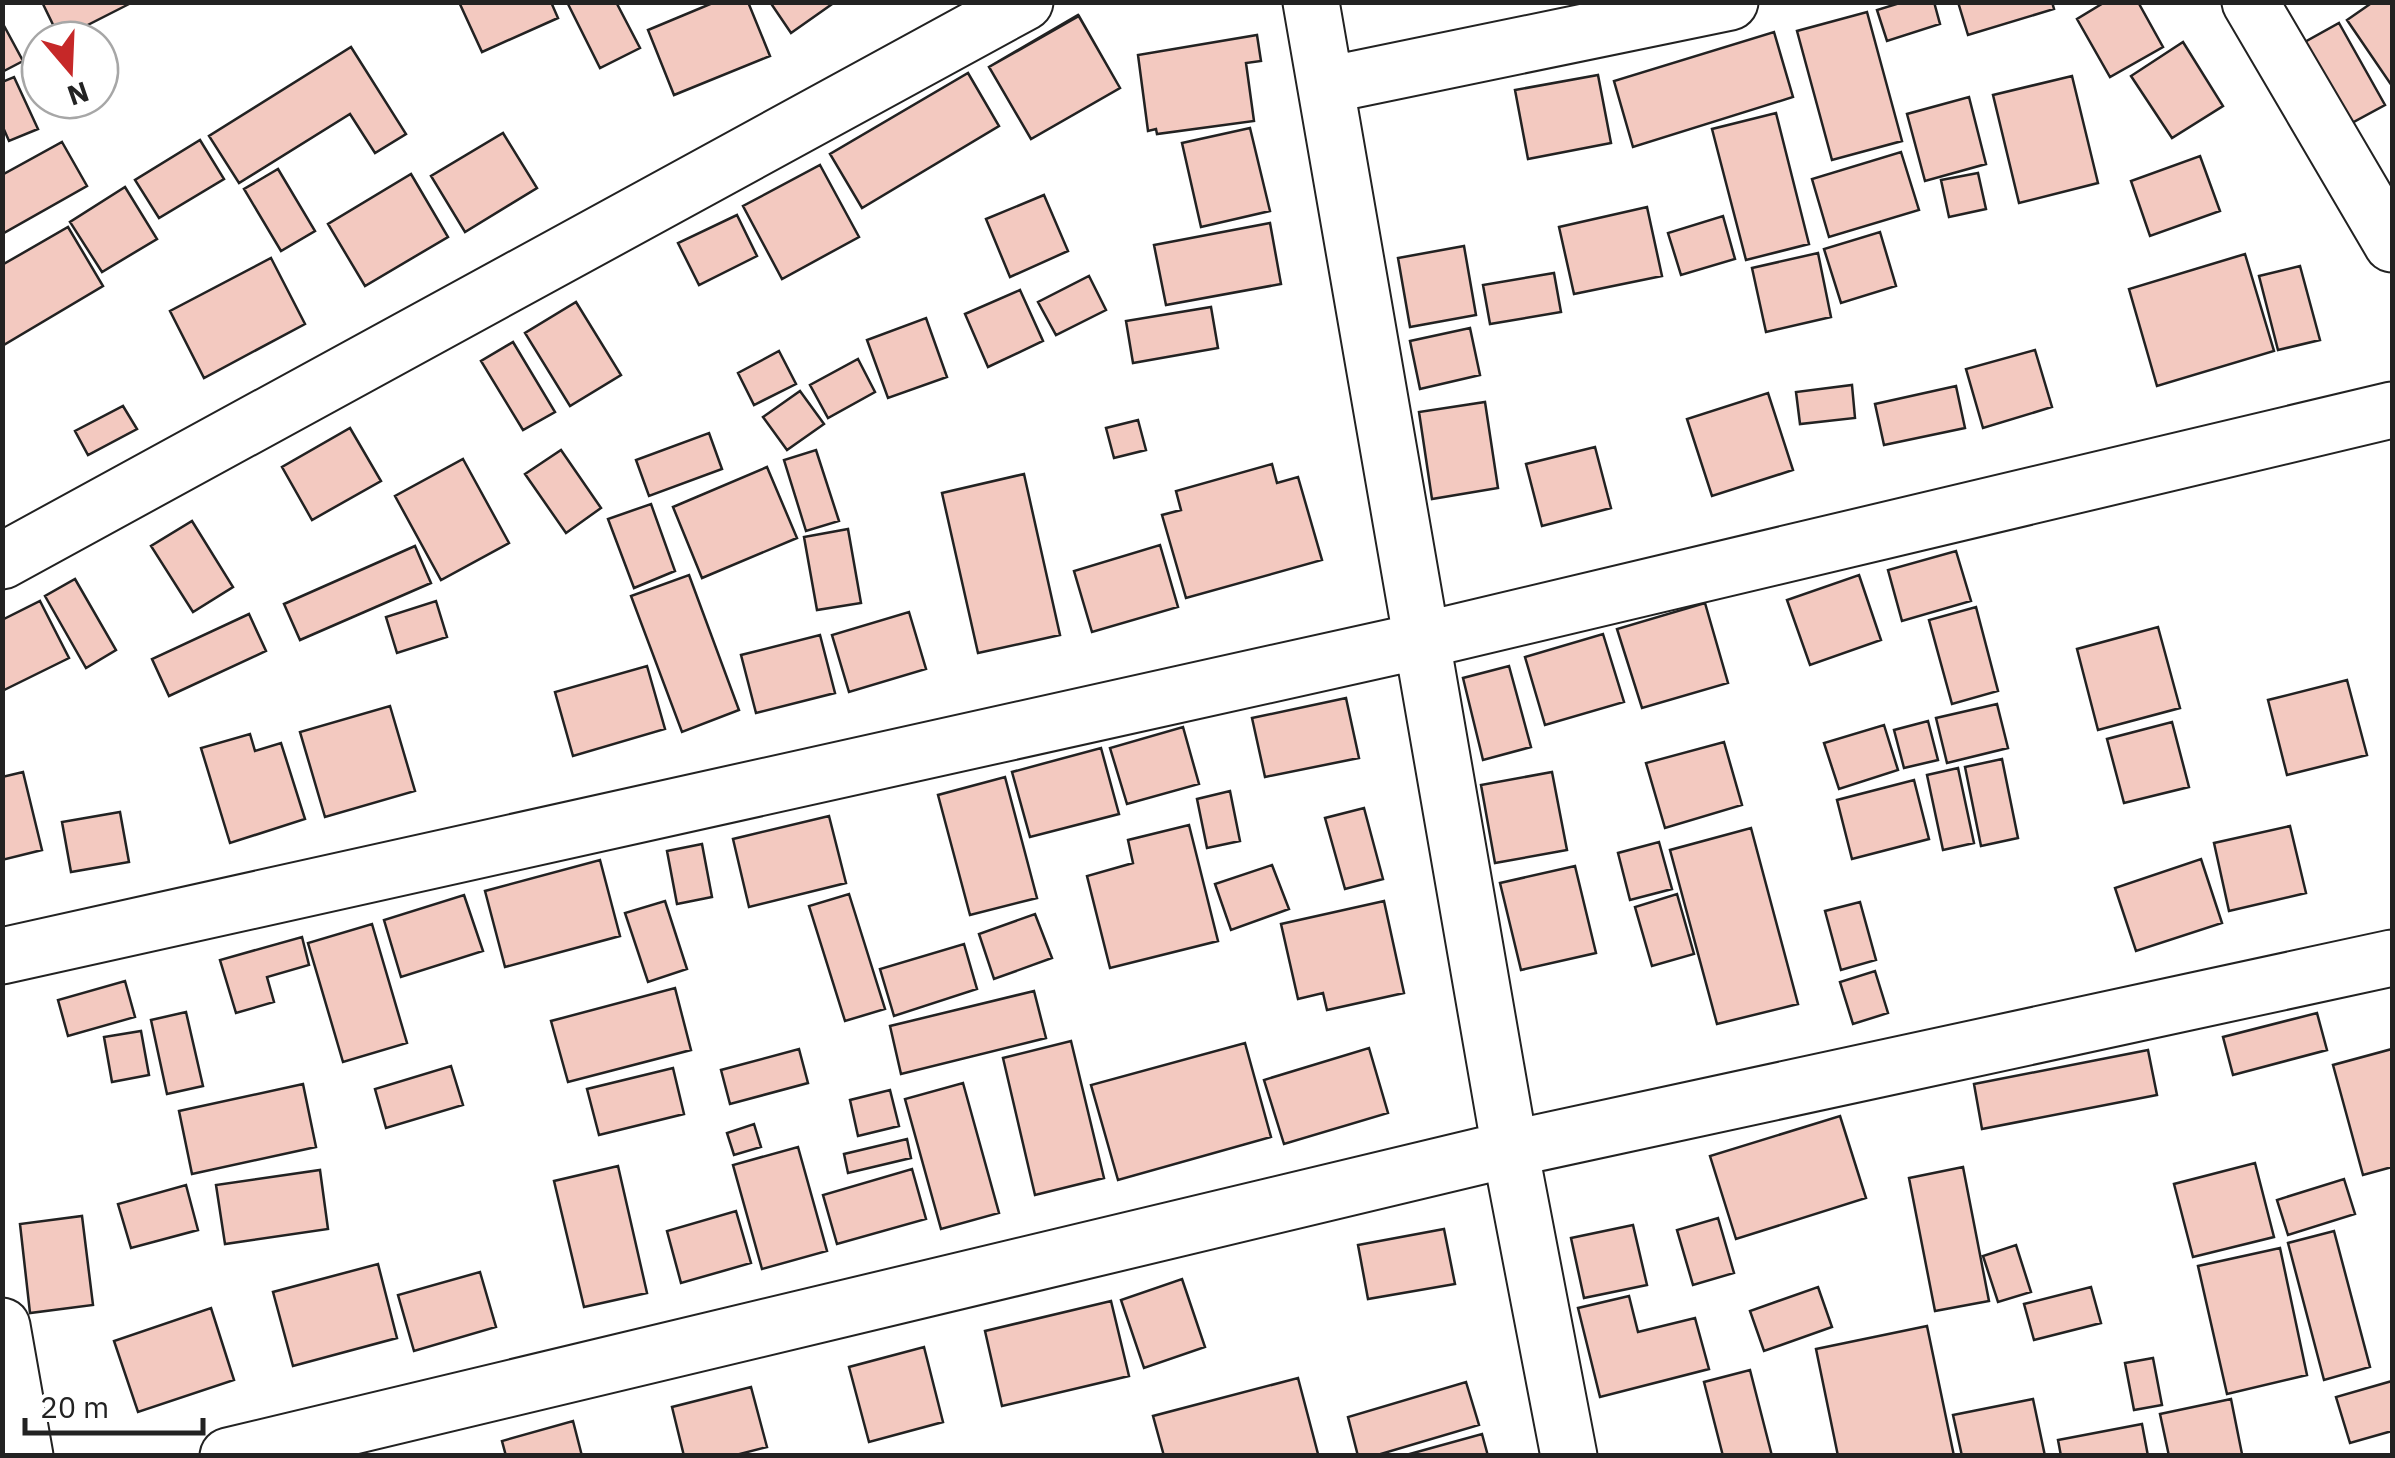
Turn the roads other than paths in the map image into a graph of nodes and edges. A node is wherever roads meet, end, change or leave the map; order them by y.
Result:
1 (1024, 2) edge
2 (1311, 2) edge
3 (1730, 2) edge
4 (2250, 2) edge
5 (1328, 85) junction
6 (2392, 244) edge
7 (2392, 410) edge
8 (2, 561) edge
9 (1424, 640) junction
10 (2, 956) edge
11 (2392, 958) edge
12 (1510, 1149) junction
13 (2, 1326) edge
14 (25, 1456) edge
15 (228, 1456) edge
16 (1569, 1456) edge

1 - 8 street
2 - 5 street
3 - 5 street
4 - 6 street
5 - 9 street
7 - 9 street
9 - 10 street
9 - 12 street
11 - 12 street
12 - 15 street
12 - 16 street
13 - 14 street

